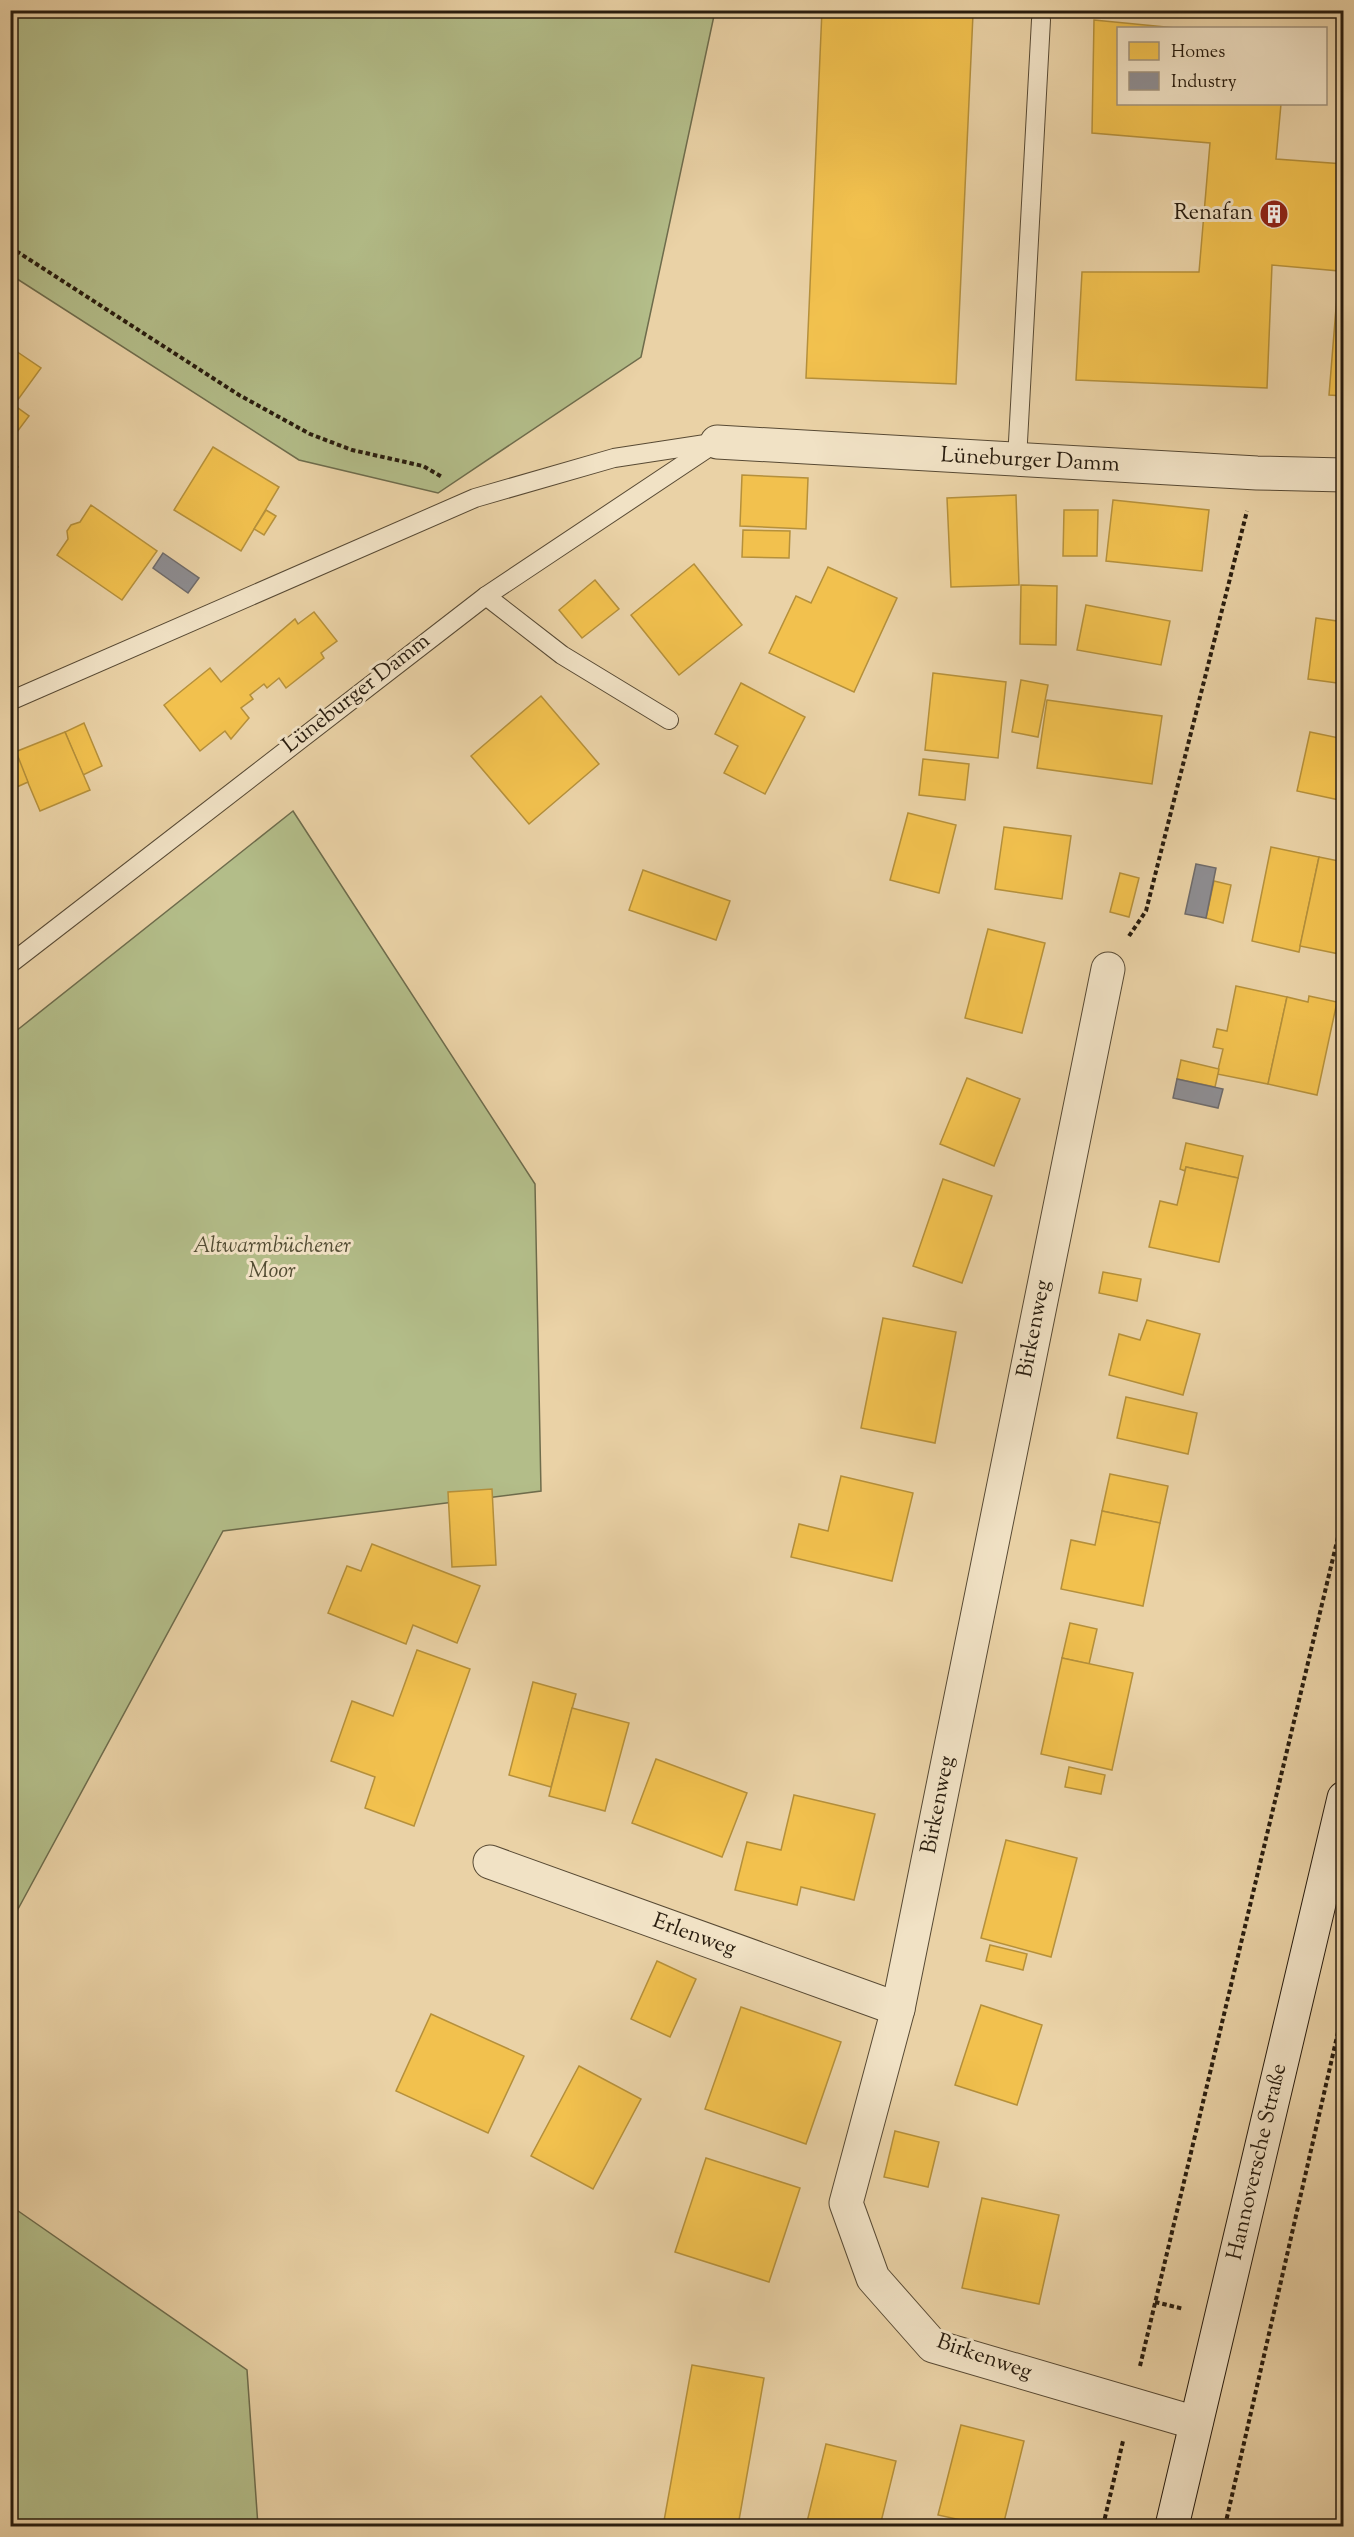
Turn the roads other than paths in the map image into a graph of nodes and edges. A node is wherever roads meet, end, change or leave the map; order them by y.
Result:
1 (1041, 20) dead end
2 (717, 442) junction
3 (1017, 460) junction
4 (1344, 475) edge
5 (486, 596) junction
6 (10, 701) edge
7 (669, 720) dead end
8 (10, 964) edge
9 (1108, 969) road end
10 (1344, 1798) edge
11 (490, 1862) dead end
12 (898, 2009) junction
13 (1196, 2423) junction
14 (1173, 2526) edge

1 - 3 lane
2 - 3 street, Lüneburger Damm
2 - 5 lane, Lüneburger Damm
2 - 6 lane, Lüneburger Damm
3 - 4 street, Lüneburger Damm
5 - 7 lane
5 - 8 lane, Lüneburger Damm
9 - 12 street, Birkenweg
10 - 13 street, Hannoversche Straße
11 - 12 street, Erlenweg
12 - 13 street, Birkenweg
13 - 14 street, Hannoversche Straße

